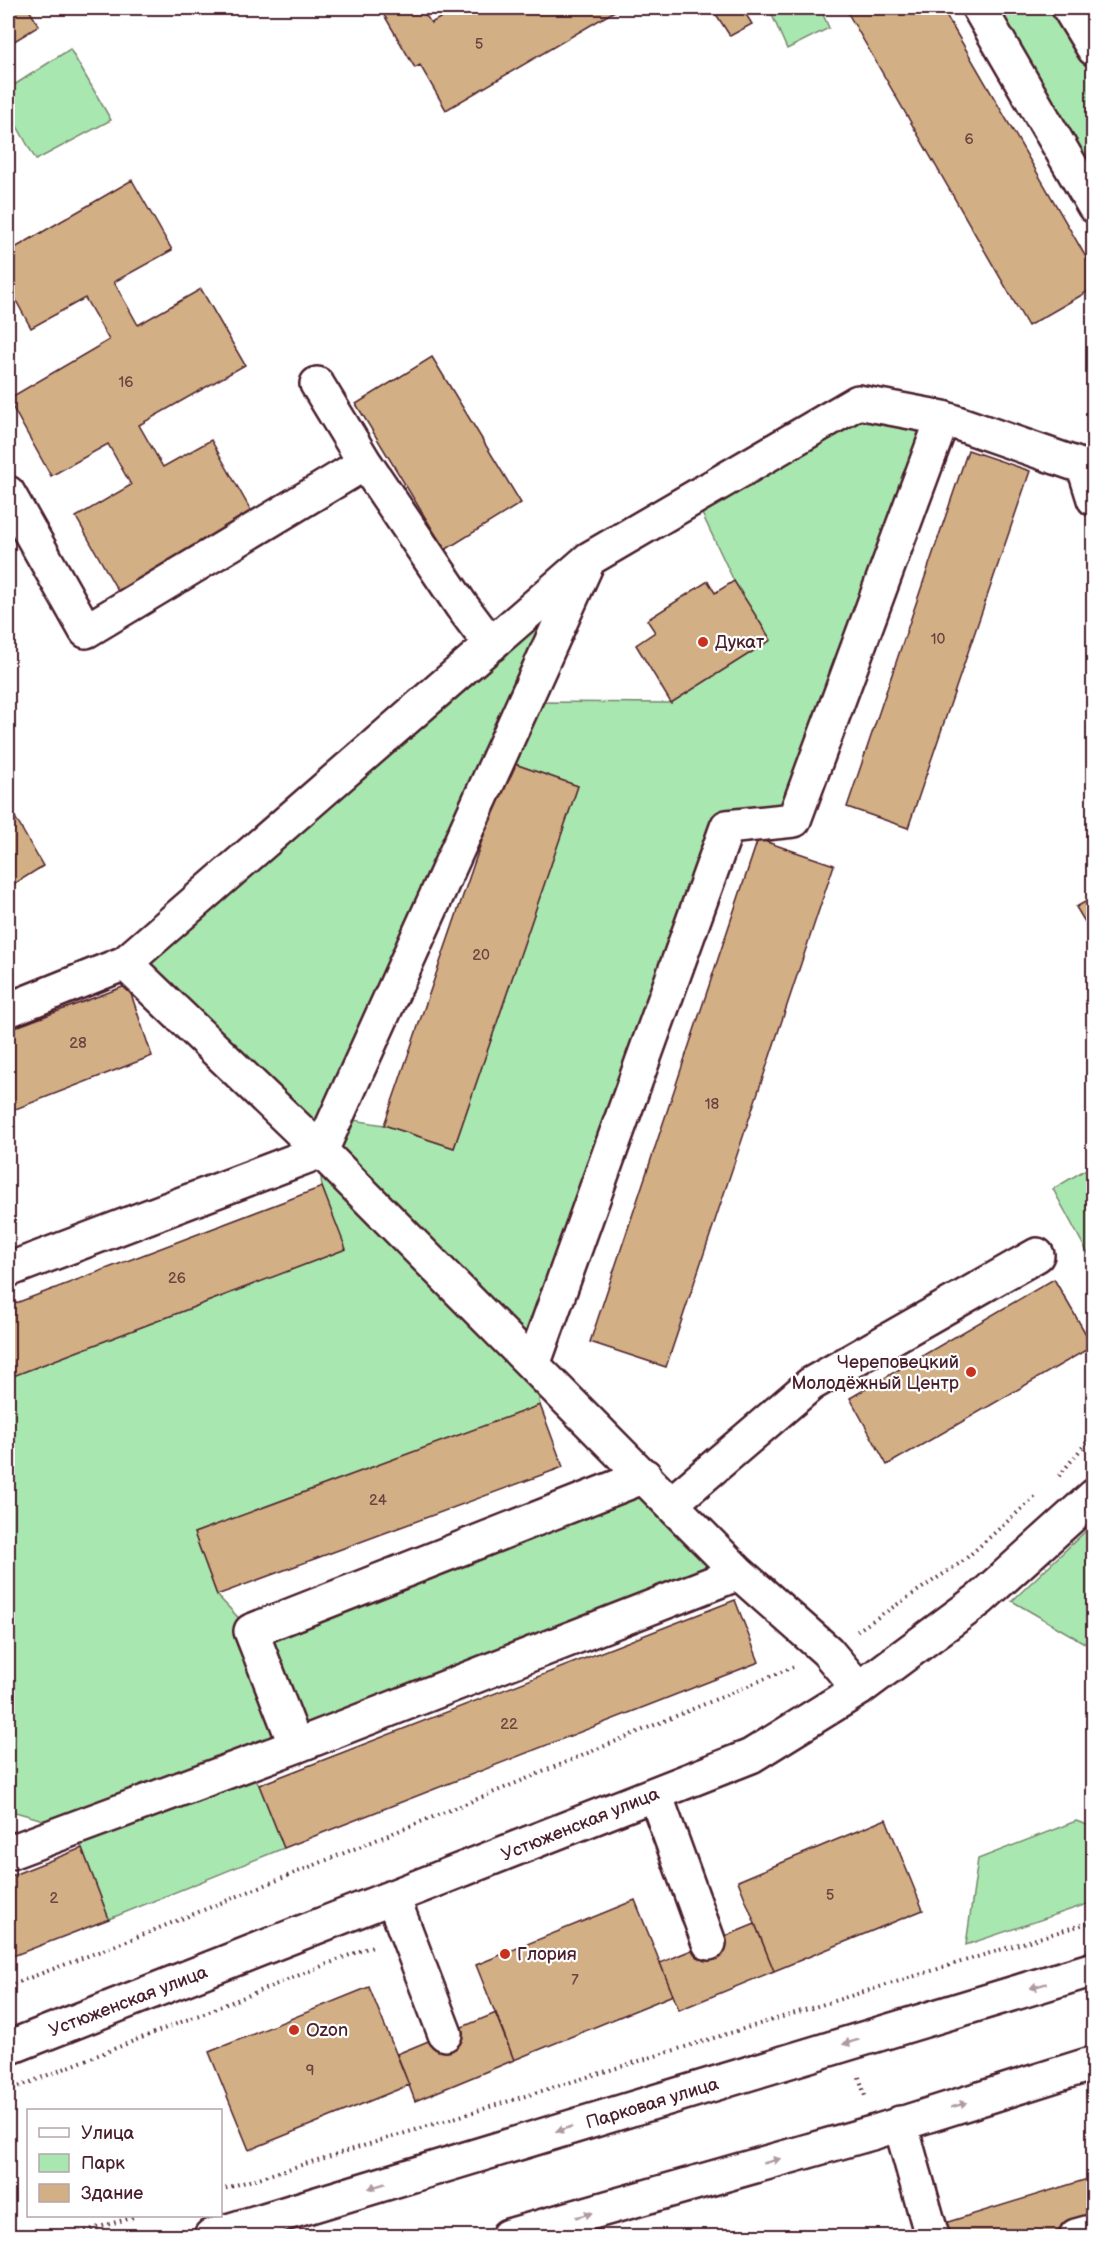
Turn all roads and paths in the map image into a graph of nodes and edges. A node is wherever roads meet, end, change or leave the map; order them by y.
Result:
1 (979, 8) edge
2 (1070, 8) edge
3 (1094, 49) edge
4 (1094, 206) edge
5 (317, 384) dead end
6 (943, 418) junction
7 (365, 463) junction
8 (8, 493) edge
9 (1094, 499) edge
10 (589, 560) junction
11 (490, 645) junction
12 (125, 963) junction
13 (8, 1010) edge
14 (321, 1151) junction
15 (1037, 1255) dead end
16 (8, 1270) edge
17 (533, 1365) junction
18 (1094, 1433) edge
19 (645, 1476) junction
20 (1050, 1484) dead end
21 (1042, 1491) dead end
22 (1094, 1496) edge
23 (672, 1503) junction
24 (739, 1573) junction
25 (827, 1651) junction
26 (859, 1689) junction
27 (296, 1746) junction
28 (655, 1794) junction
29 (8, 1853) edge
30 (393, 1898) junction
31 (1094, 1921) edge
32 (406, 1933) junction
33 (709, 1943) dead end
34 (1094, 1969) edge
35 (8, 1986) edge
36 (445, 2034) dead end
37 (8, 2048) edge
38 (1094, 2063) edge
39 (8, 2091) edge
40 (900, 2123) junction
41 (222, 2189) edge
42 (133, 2217) edge
43 (1094, 2231) edge
44 (68, 2236) edge
45 (212, 2236) edge
46 (508, 2236) edge
47 (932, 2236) edge
48 (1076, 2236) edge

1 - 4 main road
2 - 3 main road
5 - 7 main road
6 - 9 main road
6 - 10 main road
6 - 17 main road
7 - 8 main road
7 - 11 main road
10 - 11 main road
10 - 14 main road
11 - 12 main road
12 - 13 main road
12 - 14 main road
14 - 16 main road
14 - 17 main road
15 - 23 main road
17 - 19 main road
18 - 20 path
19 - 23 main road
19 - 27 main road
21 - 25 path
22 - 26 main road, Устюженская улица
23 - 24 main road
24 - 25 main road
24 - 27 main road
25 - 26 main road
25 - 35 path
26 - 28 main road, Устюженская улица
27 - 29 main road
28 - 30 main road, Устюженская улица
28 - 33 main road
30 - 32 main road
30 - 37 main road, Устюженская улица
31 - 41 path
32 - 36 main road
32 - 39 path
34 -> 45 main road, Парковая улица
40 -> 38 main road
46 -> 40 main road
40 - 47 main road
42 - 44 path
43 - 48 main road

